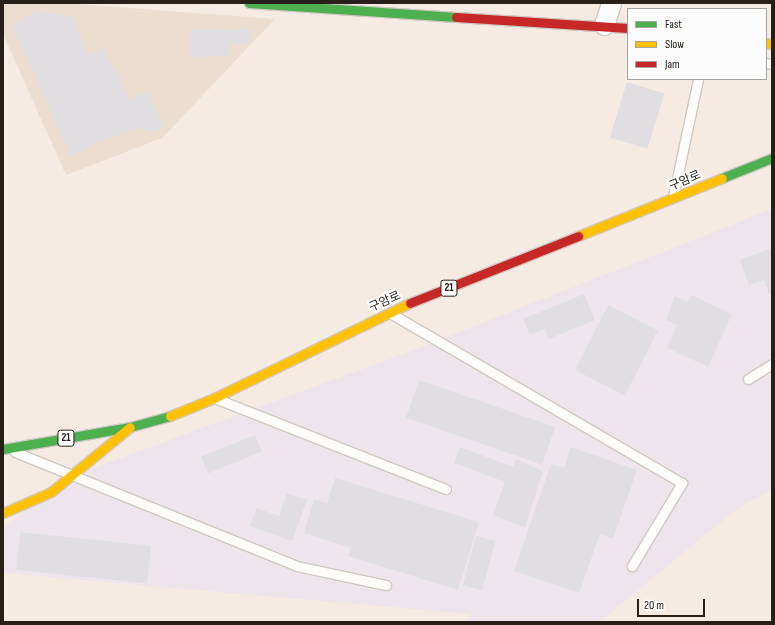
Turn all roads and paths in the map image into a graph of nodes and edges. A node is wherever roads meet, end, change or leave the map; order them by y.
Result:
1 (250, 3) edge
2 (611, 3) edge
3 (604, 25) junction
4 (627, 28) edge
5 (698, 80) edge
6 (772, 158) edge
7 (673, 200) junction
8 (388, 312) junction
9 (772, 364) edge
10 (748, 380) dead end
11 (214, 398) junction
12 (130, 427) junction
13 (5, 448) edge
14 (71, 474) junction
15 (446, 489) dead end
16 (3, 513) edge
17 (632, 566) dead end
18 (386, 585) dead end

1 - 3 main road
2 - 3 street
3 - 4 main road
5 - 7 lane
6 - 7 main road, 구암로 / 21
7 - 8 main road, 구암로 / 21
8 - 11 main road, 구암로 / 21
8 - 17 lane
9 - 10 lane
11 - 12 main road, 구암로 / 21
11 - 15 lane
12 - 13 main road, 구암로 / 21
12 - 14 main road
13 - 14 lane
14 - 16 main road
14 - 18 lane

